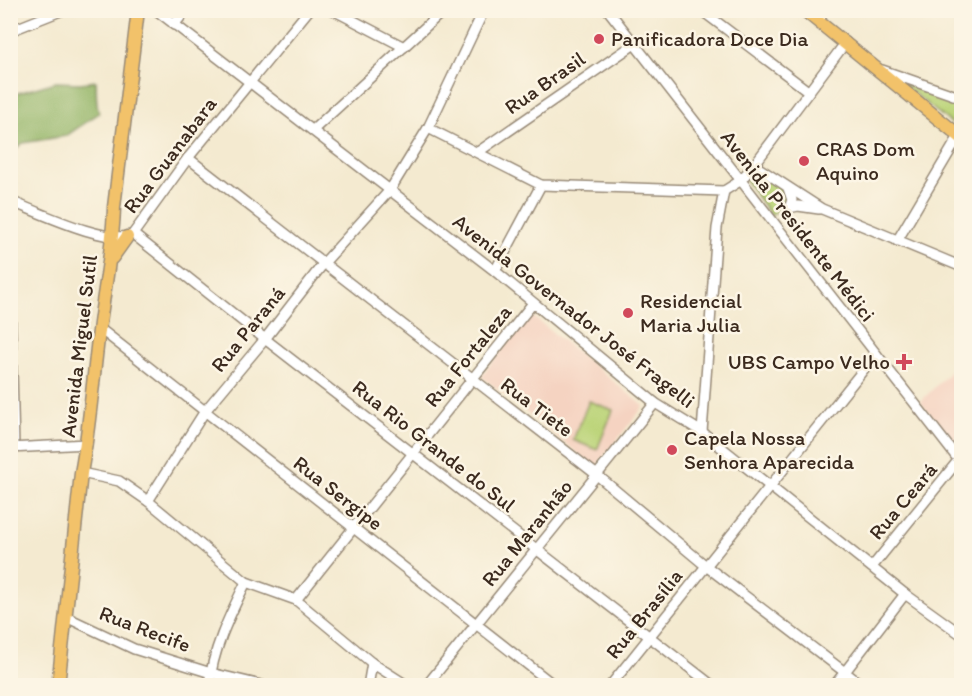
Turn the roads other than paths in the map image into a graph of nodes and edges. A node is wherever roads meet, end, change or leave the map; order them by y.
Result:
1 (63, 10) edge
2 (138, 10) edge
3 (156, 10) edge
4 (186, 10) edge
5 (309, 10) edge
6 (333, 10) edge
7 (444, 10) edge
8 (484, 10) edge
9 (608, 10) edge
10 (701, 10) edge
11 (804, 10) edge
12 (821, 17) edge
13 (174, 25) junction
14 (10, 31) edge
15 (846, 42) junction
16 (633, 45) junction
17 (404, 47) junction
18 (876, 68) junction
19 (249, 82) junction
20 (808, 91) junction
21 (962, 98) edge
22 (428, 128) junction
23 (313, 130) junction
24 (960, 137) edge
25 (478, 152) junction
26 (188, 158) junction
27 (754, 165) junction
28 (740, 181) junction
29 (541, 185) junction
30 (788, 188) junction
31 (390, 190) junction
32 (724, 191) junction
33 (10, 201) edge
34 (789, 208) junction
35 (822, 209) junction
36 (772, 221) junction
37 (130, 236) junction
38 (113, 238) junction
39 (897, 241) junction
40 (110, 261) junction
41 (324, 264) junction
42 (962, 267) edge
43 (495, 271) junction
44 (10, 288) edge
45 (533, 303) junction
46 (99, 328) junction
47 (265, 339) junction
48 (876, 354) junction
49 (472, 380) junction
50 (655, 403) junction
51 (205, 411) junction
52 (702, 432) junction
53 (87, 444) junction
54 (12, 448) edge
55 (414, 453) junction
56 (961, 461) edge
57 (81, 472) junction
58 (597, 475) junction
59 (770, 486) junction
60 (148, 501) junction
61 (354, 528) junction
62 (537, 549) junction
63 (706, 566) junction
64 (872, 567) junction
65 (246, 582) junction
66 (905, 594) junction
67 (296, 600) junction
68 (66, 617) junction
69 (476, 624) junction
70 (650, 636) junction
71 (962, 636) edge
72 (372, 663) junction
73 (845, 672) junction
74 (211, 673) junction
75 (58, 686) edge
76 (210, 686) edge
77 (265, 686) edge
78 (368, 686) edge
79 (408, 686) edge
80 (426, 686) edge
81 (555, 686) edge
82 (610, 686) edge
83 (713, 686) edge
84 (834, 686) edge
85 (863, 686) edge

1 - 14 street
2 - 38 main road, Avenida Miguel Sutil
3 - 13 street, Avenida Governador José Fragelli
4 - 13 street
5 - 19 street, Rua Guanabara
6 - 17 street
7 - 17 street
8 - 22 street, Rua Paraná
9 - 16 street, Avenida Presidente Médici
10 - 20 street
11 - 12 main road
12 - 15 main road
13 - 19 street, Avenida Governador José Fragelli
15 - 18 main road
15 - 20 street
16 - 25 street, Rua Brasil
16 - 28 street, Avenida Presidente Médici
17 - 23 street
18 - 21 street
18 - 24 main road
19 - 23 street, Avenida Governador José Fragelli
19 - 26 street, Rua Guanabara
20 - 27 street
22 - 25 street
22 - 31 street, Rua Paraná
23 - 31 street, Avenida Governador José Fragelli
24 - 39 street
25 - 29 street
26 - 37 street, Rua Guanabara
26 - 41 street, Rua Tiete
27 - 28 street
27 - 30 street
28 - 32 street
28 - 36 street, Avenida Presidente Médici
29 - 32 street
29 - 43 street
30 - 34 street
30 - 35 street
31 - 41 street, Rua Paraná
31 - 43 street, Avenida Governador José Fragelli
32 - 52 street
33 - 38 street
34 - 35 street
34 - 36 street
35 - 39 street
36 - 48 street, Avenida Presidente Médici
37 - 38 street, Rua Guanabara
37 - 40 main road
37 - 47 street, Rua Rio Grande do Sul
38 - 40 main road, Avenida Miguel Sutil
39 - 42 street
40 - 46 main road, Avenida Miguel Sutil
41 - 47 street, Rua Paraná
41 - 49 street, Rua Tiete
43 - 45 street, Avenida Governador José Fragelli
44 - 54 street
45 - 49 street, Rua Fortaleza
45 - 50 street, Avenida Governador José Fragelli
46 - 51 street, Rua Sergipe
46 - 53 main road, Avenida Miguel Sutil
47 - 51 street, Rua Paraná
47 - 55 street, Rua Rio Grande do Sul
48 - 56 street, Avenida Presidente Médici
48 - 59 street, Rua Brasília
49 - 55 street, Rua Fortaleza
49 - 58 street, Rua Tiete
50 - 52 street, Avenida Governador José Fragelli
50 - 58 street, Rua Maranhão
51 - 60 street, Rua Paraná
51 - 61 street, Rua Sergipe
52 - 59 street, Avenida Governador José Fragelli
53 - 54 street
53 - 57 main road, Avenida Miguel Sutil
55 - 61 street, Rua Fortaleza
55 - 62 street, Rua Rio Grande do Sul
56 - 64 street, Rua Ceará
57 - 60 street
57 - 68 main road, Avenida Miguel Sutil
58 - 62 street, Rua Maranhão
58 - 63 street, Rua Tiete
59 - 63 street, Rua Brasília
59 - 64 street, Avenida Governador José Fragelli
60 - 65 street
61 - 67 street, Rua Fortaleza
61 - 69 street, Rua Sergipe
62 - 69 street, Rua Maranhão
62 - 70 street, Rua Rio Grande do Sul
63 - 70 street, Rua Brasília
63 - 73 street, Rua Tiete
64 - 66 street, Avenida Governador José Fragelli
65 - 67 street
65 - 74 street
66 - 71 street, Avenida Governador José Fragelli
66 - 73 street
67 - 72 street
68 - 74 street, Rua Recife
68 - 75 main road, Avenida Miguel Sutil
69 - 80 street, Rua Maranhão
69 - 81 street, Rua Sergipe
70 - 82 street, Rua Brasília
70 - 83 street, Rua Rio Grande do Sul
72 - 78 street
72 - 79 street
73 - 84 street
73 - 85 street, Rua Tiete
74 - 76 street
74 - 77 street, Rua Recife

